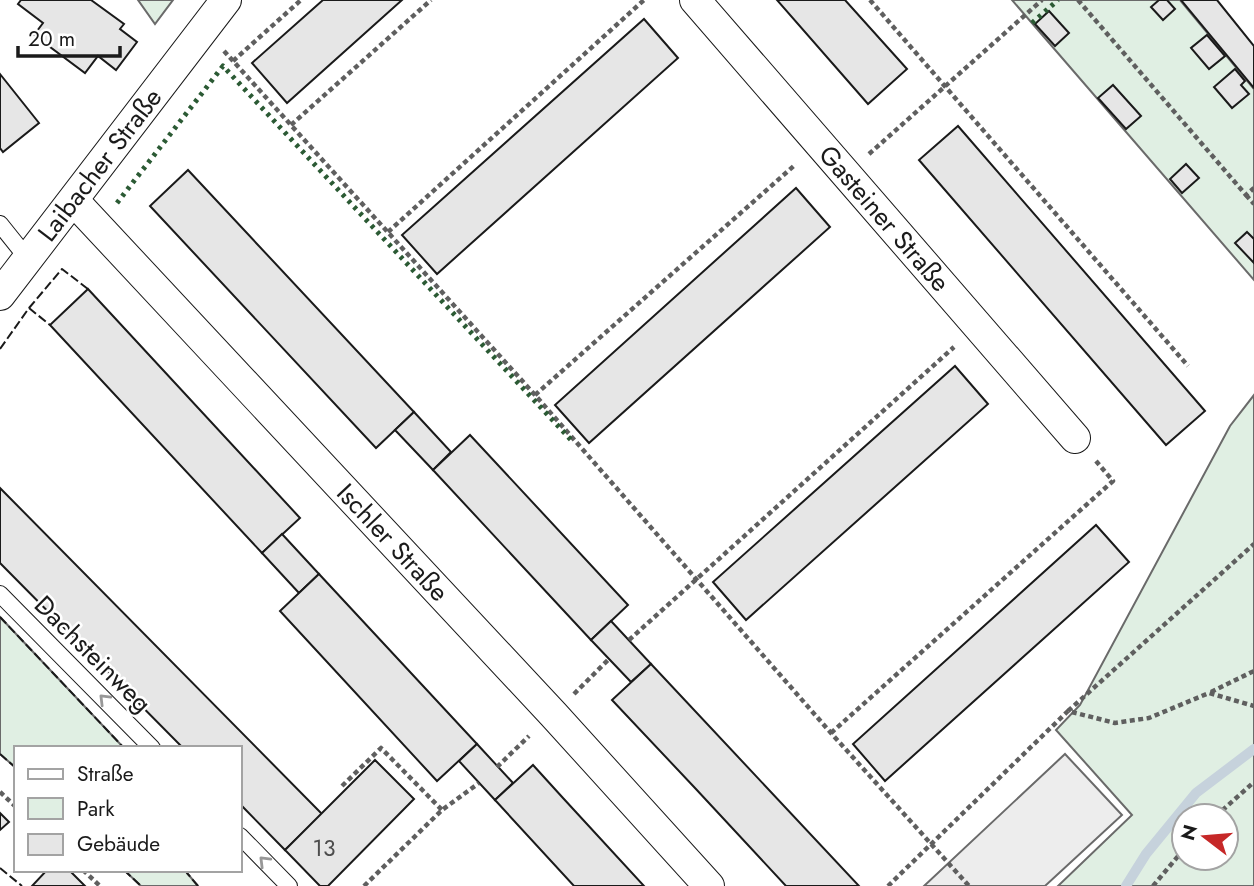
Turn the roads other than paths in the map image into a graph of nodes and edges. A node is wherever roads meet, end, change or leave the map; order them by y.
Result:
1 (226, 0) edge
2 (695, 0) edge
3 (74, 201) junction
4 (0, 224) edge
5 (28, 259) junction
6 (0, 295) edge
7 (1075, 438) road end
8 (0, 594) edge
9 (150, 746) edge
10 (242, 838) edge
11 (289, 886) edge
12 (709, 886) edge

1 - 3 street, Laibacher Straße
2 - 7 street, Gasteiner Straße
3 - 5 street, Laibacher Straße
3 - 12 street, Ischler Straße
4 - 5 lane
5 - 6 street, Laibacher Straße
9 -> 8 lane, Dachsteinweg
11 -> 10 lane

